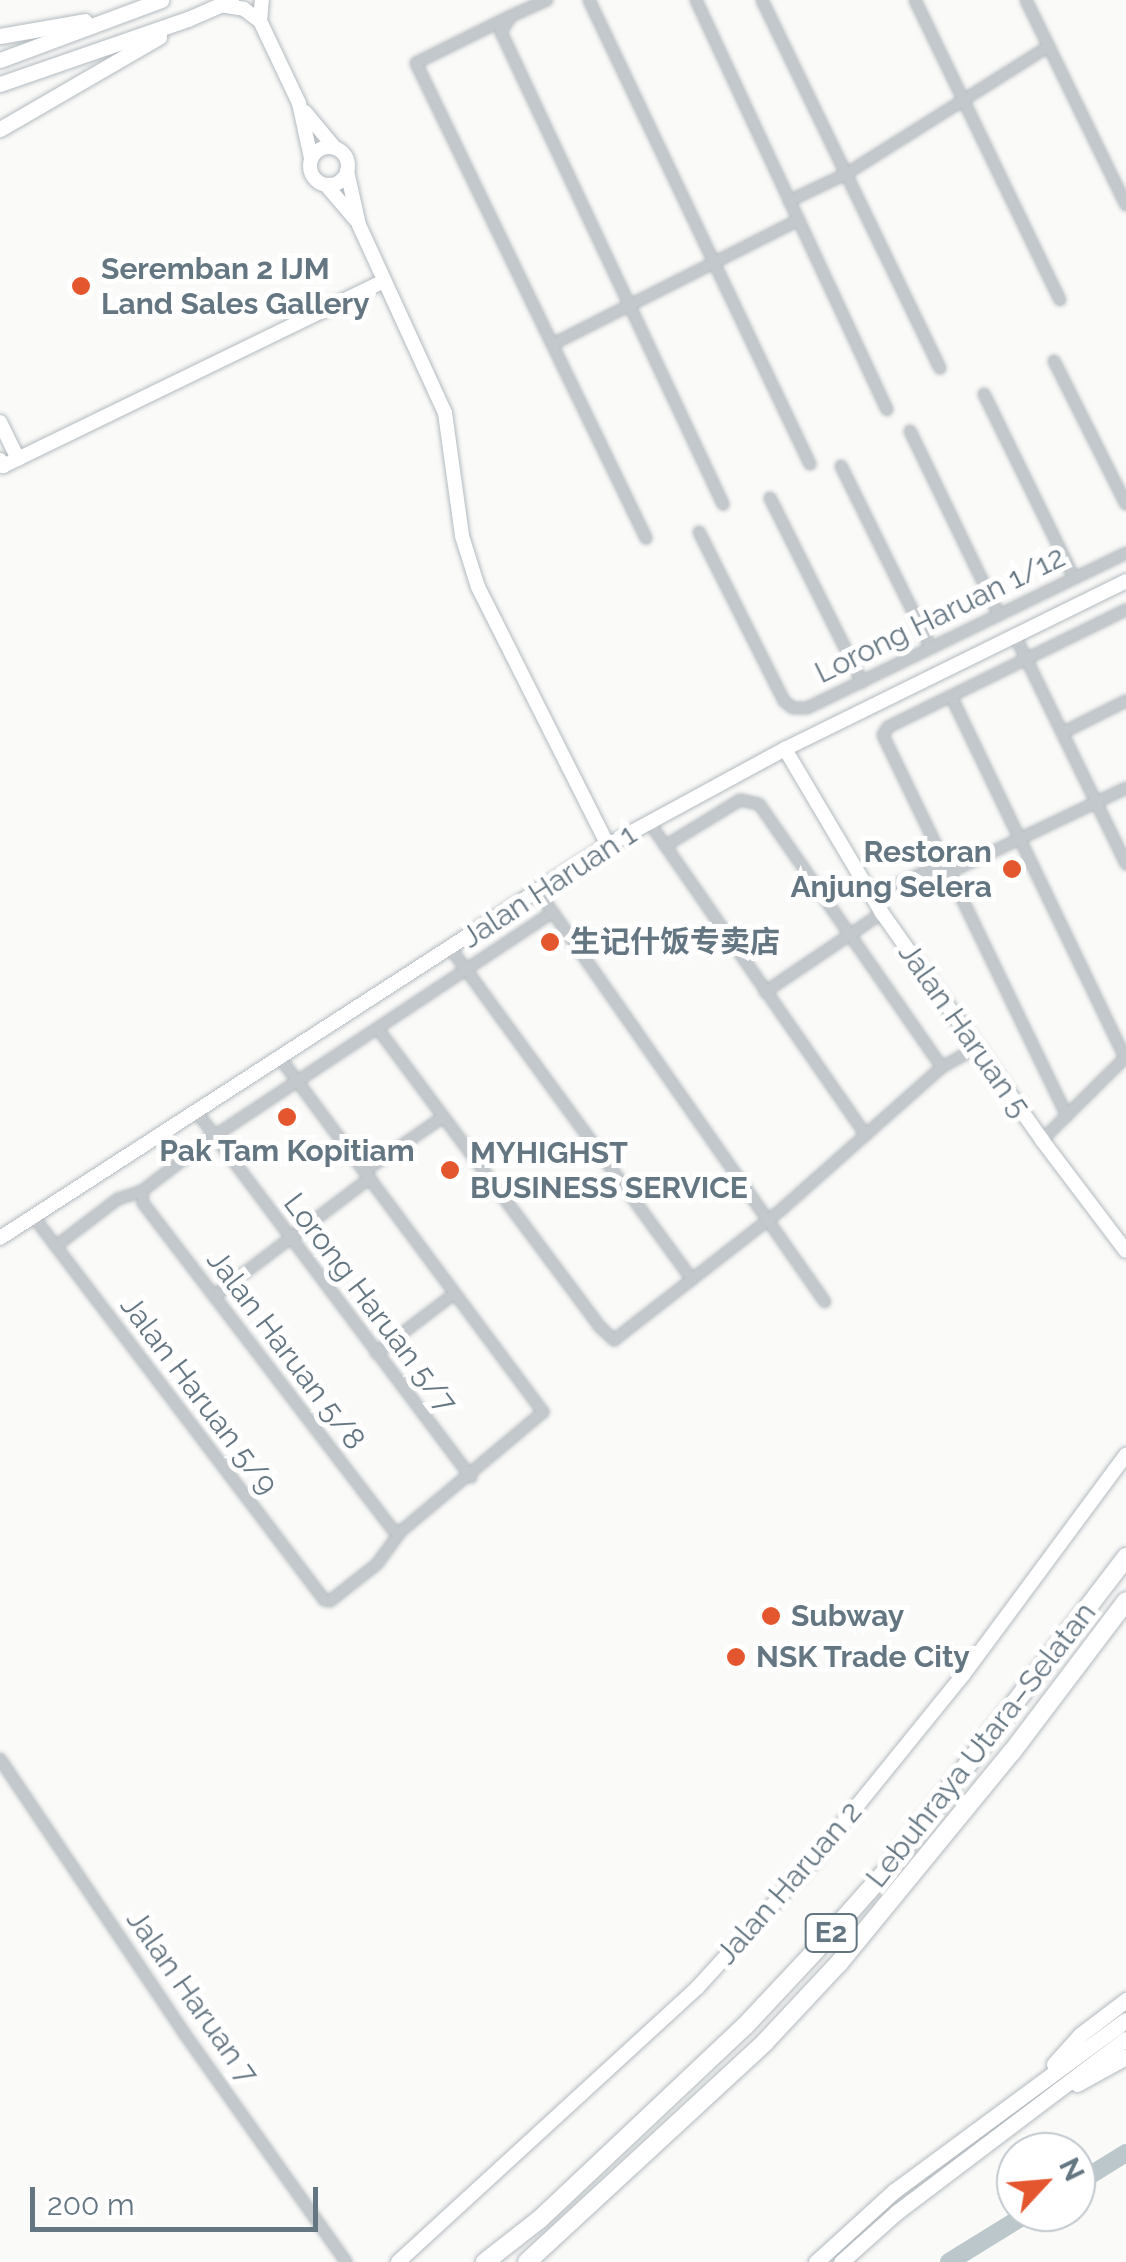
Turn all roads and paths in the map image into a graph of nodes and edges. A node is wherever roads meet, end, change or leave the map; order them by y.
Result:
1 (161, 0) edge
2 (262, 0) edge
3 (547, 0) edge
4 (589, 0) edge
5 (696, 0) edge
6 (762, 0) edge
7 (915, 0) edge
8 (1026, 0) edge
9 (226, 3) edge
10 (131, 12) junction
11 (510, 16) junction
12 (188, 20) junction
13 (260, 21) junction
14 (0, 36) edge
15 (1048, 46) junction
16 (0, 60) edge
17 (0, 84) edge
18 (963, 100) junction
19 (299, 103) junction
20 (0, 129) edge
21 (336, 148) junction
22 (311, 158) junction
23 (347, 171) junction
24 (846, 174) junction
25 (326, 185) junction
26 (790, 201) junction
27 (1126, 205) edge
28 (798, 220) junction
29 (359, 225) junction
30 (714, 262) junction
31 (384, 280) junction
32 (1060, 300) dead end
33 (630, 305) junction
34 (553, 344) junction
35 (1054, 362) dead end
36 (940, 368) dead end
37 (984, 394) dead end
38 (887, 410) dead end
39 (0, 422) edge
40 (910, 431) dead end
41 (18, 458) junction
42 (2, 463) edge
43 (810, 464) dead end
44 (841, 466) dead end
45 (770, 498) dead end
46 (724, 504) dead end
47 (1126, 504) edge
48 (699, 532) dead end
49 (646, 538) dead end
50 (1126, 552) edge
51 (1074, 578) junction
52 (1126, 581) edge
53 (1126, 610) edge
54 (999, 615) junction
55 (1015, 636) junction
56 (931, 648) junction
57 (1026, 659) junction
58 (862, 682) junction
59 (951, 696) junction
60 (1126, 701) edge
61 (1062, 733) junction
62 (785, 749) junction
63 (1126, 788) edge
64 (1096, 802) junction
65 (649, 822) junction
66 (1019, 840) junction
67 (608, 844) junction
68 (665, 846) junction
69 (1126, 864) edge
70 (945, 868) junction
71 (538, 891) junction
72 (871, 896) junction
73 (552, 913) junction
74 (882, 914) junction
75 (849, 934) junction
76 (450, 949) junction
77 (464, 972) junction
78 (765, 992) junction
79 (378, 1028) junction
80 (976, 1048) junction
81 (1126, 1057) edge
82 (280, 1058) junction
83 (942, 1068) junction
84 (295, 1083) junction
85 (196, 1110) junction
86 (1067, 1116) junction
87 (443, 1117) junction
88 (866, 1135) junction
89 (212, 1137) junction
90 (1042, 1140) junction
91 (367, 1174) junction
92 (142, 1191) junction
93 (33, 1216) junction
94 (770, 1218) junction
95 (0, 1238) edge
96 (288, 1238) junction
97 (56, 1246) junction
98 (1126, 1250) edge
99 (692, 1280) junction
100 (454, 1294) junction
101 (214, 1296) junction
102 (824, 1302) dead end
103 (376, 1354) junction
104 (1126, 1455) edge
105 (470, 1476) junction
106 (400, 1532) junction
107 (1126, 1557) edge
108 (1126, 1601) edge
109 (0, 1758) edge
110 (1126, 2000) edge
111 (1126, 2020) edge
112 (1126, 2040) edge
113 (1126, 2057) edge
114 (1039, 2083) junction
115 (1052, 2096) junction
116 (346, 2262) edge
117 (398, 2262) edge
118 (485, 2262) edge
119 (527, 2262) edge
120 (816, 2262) edge
121 (841, 2262) edge

1 - 10 main road
2 - 13 main road
3 - 11 street
4 - 30 street
5 - 26 street
6 - 24 street
7 - 18 street
8 - 15 street
9 - 12 main road
9 - 13 main road
10 - 14 main road
10 - 16 main road
11 - 33 street
11 - 34 street
12 - 17 main road
12 - 20 main road
13 - 19 main road
15 - 18 street
15 - 27 street
18 - 24 street
18 - 32 street
19 - 21 main road
19 - 22 main road
21 - 22 main road
21 - 23 main road
22 - 25 main road
23 - 25 main road
23 - 29 main road
24 - 26 street
24 - 36 street
25 - 29 main road
26 - 28 street
28 - 30 street
28 - 38 street
29 - 31 main road
30 - 33 street
30 - 43 street
31 - 41 main road
31 - 67 main road
33 - 34 street
33 - 46 street
34 - 49 street
35 - 47 street
37 - 51 street
39 - 41 main road
40 - 54 street
41 - 42 main road
44 - 56 street
45 - 58 street
48 - 58 street, Lorong Haruan 1/12
50 - 51 street, Lorong Haruan 1/12
51 - 54 street, Lorong Haruan 1/12
52 - 55 main road, Jalan Haruan 1
53 - 57 street
54 - 56 street, Lorong Haruan 1/12
55 - 57 street
55 - 62 main road, Jalan Haruan 1
56 - 58 street, Lorong Haruan 1/12
57 - 59 street
57 - 61 street
59 - 66 street
59 - 70 street
60 - 61 street
61 - 64 street
62 - 65 main road, Jalan Haruan 1
62 - 72 main road, Jalan Haruan 5
63 - 64 street
64 - 66 street
64 - 69 street
65 - 67 main road, Jalan Haruan 1
65 - 68 street
66 - 70 street
66 - 81 street
67 - 71 main road, Jalan Haruan 1
68 - 75 street
68 - 78 street
70 - 72 street
70 - 86 street
71 - 73 street
71 - 76 main road, Jalan Haruan 1
72 - 74 main road, Jalan Haruan 5
73 - 77 street
73 - 94 street
74 - 75 street
74 - 80 main road, Jalan Haruan 5
75 - 78 street
75 - 83 street
76 - 77 street
76 - 82 main road, Jalan Haruan 1
77 - 79 street
77 - 99 street
78 - 88 street
79 - 84 street
79 - 87 street
80 - 83 street
80 - 90 main road, Jalan Haruan 5
81 - 86 street
82 - 84 street
82 - 85 main road, Jalan Haruan 1
83 - 88 street
84 - 89 street
84 - 91 street
85 - 89 street, Lorong Haruan 5/7
85 - 93 main road, Jalan Haruan 1
86 - 90 street
87 - 91 street
87 - 99 street
88 - 94 street
89 - 92 street
89 - 96 street, Lorong Haruan 5/7
90 - 98 main road, Jalan Haruan 5
91 - 96 street
91 - 100 street
92 - 97 street
92 - 101 street, Jalan Haruan 5/8
93 - 95 main road, Jalan Haruan 1
93 - 97 street, Jalan Haruan 5/9
94 - 99 street
94 - 102 street
96 - 101 street
96 - 103 street, Lorong Haruan 5/7
97 - 106 street, Jalan Haruan 5/9
100 - 103 street
100 - 105 street
101 - 106 street, Jalan Haruan 5/8
103 - 105 street, Lorong Haruan 5/7
104 - 117 main road, Jalan Haruan 2
105 - 106 street
107 - 118 highway, Lebuhraya Utara–Selatan / E2
108 - 119 highway, Lebuhraya Utara–Selatan / E2
109 - 116 street, Jalan Haruan 7
110 - 114 main road
111 - 114 main road
112 - 115 main road
113 - 115 main road
114 - 120 main road
115 - 121 main road

